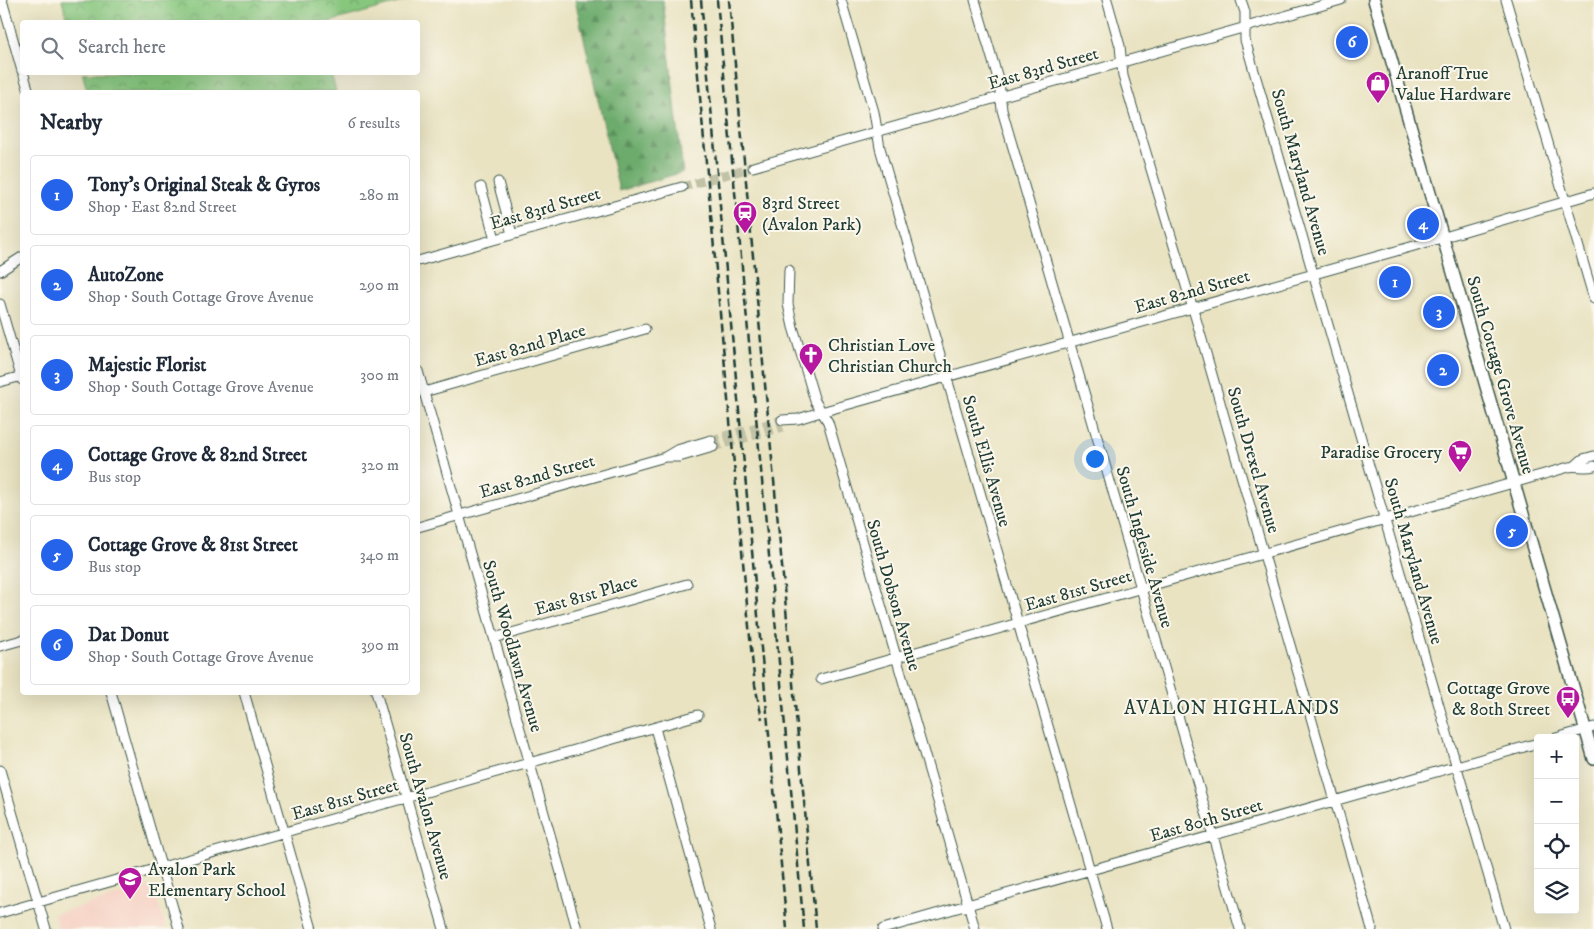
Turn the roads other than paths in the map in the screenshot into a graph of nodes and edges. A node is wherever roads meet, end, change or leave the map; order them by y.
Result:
1 (2, 0) edge
2 (841, 0) edge
3 (975, 0) edge
4 (1107, 0) edge
5 (1241, 0) edge
6 (1341, 0) edge
7 (1374, 0) edge
8 (1506, 0) edge
9 (1245, 28) junction
10 (20, 62) edge
11 (1122, 63) junction
12 (24, 75) edge
13 (28, 90) edge
14 (1000, 97) junction
15 (877, 132) junction
16 (753, 167) tunnel mouth
17 (498, 182) dead end
18 (481, 187) dead end
19 (682, 187) tunnel mouth
20 (1594, 193) edge
21 (1565, 201) junction
22 (512, 234) junction
23 (1443, 237) junction
24 (495, 239) junction
25 (20, 258) edge
26 (420, 260) edge
27 (789, 270) dead end
28 (0, 271) edge
29 (1314, 274) junction
30 (1594, 299) edge
31 (0, 304) edge
32 (1193, 308) junction
33 (645, 329) dead end
34 (1069, 342) junction
35 (20, 370) edge
36 (20, 377) edge
37 (946, 377) junction
38 (420, 378) edge
39 (0, 382) edge
40 (424, 392) junction
41 (822, 412) junction
42 (783, 424) tunnel mouth
43 (712, 444) tunnel mouth
44 (1594, 456) edge
45 (1575, 466) junction
46 (1594, 466) edge
47 (1513, 483) junction
48 (459, 516) junction
49 (1385, 520) junction
50 (420, 526) edge
51 (1264, 554) junction
52 (687, 584) dead end
53 (1141, 589) junction
54 (1018, 624) junction
55 (494, 638) junction
56 (20, 641) edge
57 (0, 646) edge
58 (896, 659) junction
59 (820, 679) dead end
60 (113, 695) edge
61 (245, 695) edge
62 (377, 695) edge
63 (698, 715) dead end
64 (655, 728) junction
65 (1590, 728) edge
66 (1570, 734) edge
67 (1534, 744) edge
68 (1594, 759) edge
69 (530, 763) junction
70 (1457, 766) junction
71 (0, 770) edge
72 (407, 798) junction
73 (1335, 800) junction
74 (284, 833) junction
75 (1212, 835) junction
76 (162, 868) junction
77 (1090, 870) junction
78 (38, 903) junction
79 (968, 905) junction
80 (0, 914) edge
81 (46, 929) edge
82 (179, 929) edge
83 (312, 929) edge
84 (444, 929) edge
85 (577, 929) edge
86 (711, 929) edge
87 (883, 929) edge
88 (975, 929) edge
89 (1107, 929) edge
90 (1240, 929) edge
91 (1372, 929) edge
92 (1504, 929) edge

1 - 10 street
2 - 15 street, South Ellis Avenue
3 - 14 street, South Ingleside Avenue
4 - 11 street, South Drexel Avenue
5 - 9 street, South Maryland Avenue
6 - 9 street, East 83rd Street
7 - 23 main road, South Cottage Grove Avenue
8 - 21 street
9 - 11 street, East 83rd Street
9 - 29 street, South Maryland Avenue
11 - 14 street, East 83rd Street
11 - 32 street, South Drexel Avenue
12 - 13 street
14 - 15 street, East 83rd Street
14 - 34 street, South Ingleside Avenue
15 - 16 street, East 83rd Street
15 - 37 street, South Ellis Avenue
17 - 22 street
18 - 24 street
19 - 22 street, East 83rd Street
20 - 21 street, East 82nd Street
21 - 23 street, East 82nd Street
21 - 30 street
22 - 24 street, East 83rd Street
23 - 29 street, East 82nd Street
23 - 47 main road, South Cottage Grove Avenue
24 - 26 street, East 83rd Street
25 - 28 street
27 - 41 street, South Dobson Avenue
29 - 32 street, East 82nd Street
29 - 49 street, South Maryland Avenue
31 - 35 street
32 - 34 street, East 82nd Street
32 - 51 street, South Drexel Avenue
33 - 40 street, East 82nd Place
34 - 37 street, East 82nd Street
34 - 53 street, South Ingleside Avenue
36 - 39 street
37 - 41 street, East 82nd Street
37 - 54 street, South Ellis Avenue
38 - 40 street, South Woodlawn Avenue
40 - 48 street, South Woodlawn Avenue
41 - 42 street, East 82nd Street
41 - 58 street, South Dobson Avenue
43 - 48 street, East 82nd Street
44 - 45 street, East 81st Street
45 - 46 street, East 81st Street
45 - 47 street, East 81st Street
47 - 49 street, East 81st Street
47 - 65 main road, South Cottage Grove Avenue
48 - 50 street, East 82nd Street
48 - 55 street, South Woodlawn Avenue
49 - 51 street, East 81st Street
49 - 70 street, South Maryland Avenue
51 - 53 street, East 81st Street
51 - 73 street, South Drexel Avenue
52 - 55 street, East 81st Place
53 - 54 street, East 81st Street
53 - 75 street, South Ingleside Avenue
54 - 58 street, East 81st Street
54 - 77 street, South Ellis Avenue
55 - 69 street, South Woodlawn Avenue
56 - 57 street
58 - 59 street, East 81st Street
58 - 79 street, South Dobson Avenue
60 - 76 street
61 - 74 street
62 - 72 street, South Avalon Avenue
63 - 64 street, East 81st Street
64 - 69 street, East 81st Street
64 - 86 street
65 - 66 street
65 - 68 main road, South Cottage Grove Avenue
67 - 70 street, East 80th Street
69 - 72 street, East 81st Street
69 - 85 street, South Woodlawn Avenue
70 - 73 street, East 80th Street
70 - 92 street, South Maryland Avenue
71 - 78 street
72 - 74 street, East 81st Street
72 - 84 street, South Avalon Avenue
73 - 75 street, East 80th Street
73 - 91 street, South Drexel Avenue
74 - 76 street, East 81st Street
74 - 83 street
75 - 77 street, East 80th Street
75 - 90 street, South Ingleside Avenue
76 - 78 street, East 81st Street
76 - 82 street
77 - 79 street, East 80th Street
77 - 89 street, South Ellis Avenue
78 - 80 street, East 81st Street
78 - 81 street
79 - 87 street, East 80th Street
79 - 88 street, South Dobson Avenue

